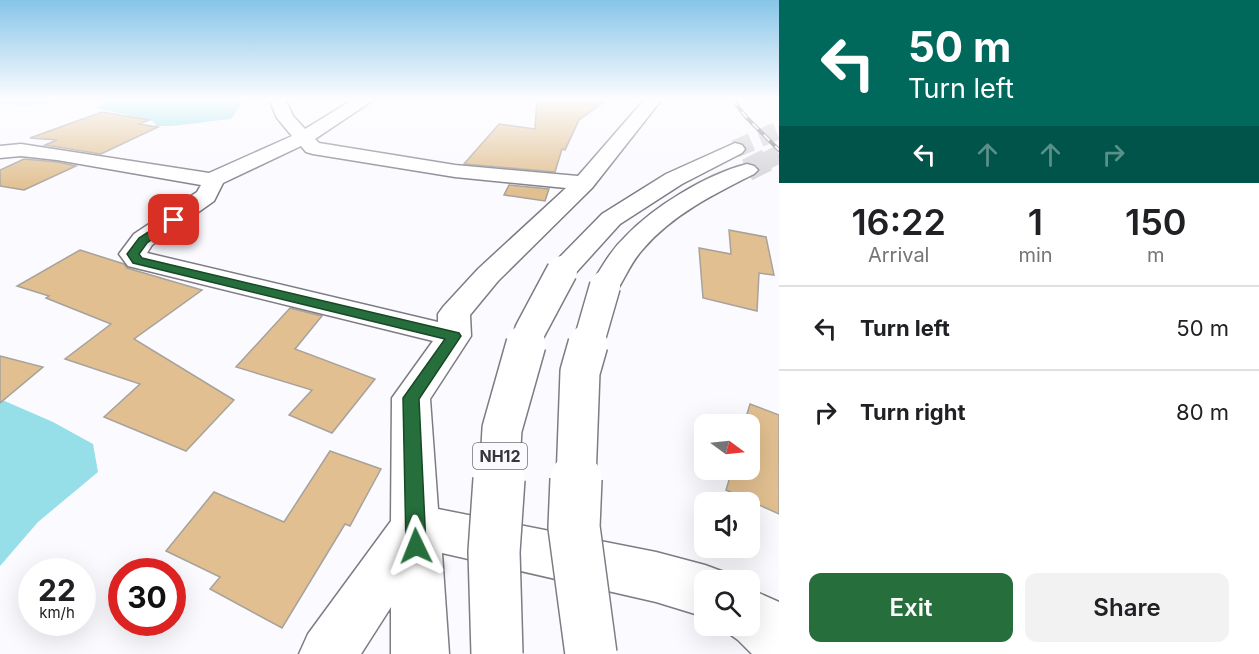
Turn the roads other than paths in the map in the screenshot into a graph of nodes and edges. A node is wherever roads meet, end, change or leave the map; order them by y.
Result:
1 (296, 130) edge
2 (316, 130) edge
3 (629, 130) edge
4 (304, 138) junction
5 (0, 152) edge
6 (212, 180) junction
7 (584, 183) junction
8 (454, 336) junction
9 (416, 526) junction
10 (694, 588) edge
11 (760, 623) edge
12 (779, 641) edge
13 (328, 654) edge
14 (420, 654) edge
15 (497, 654) edge
16 (591, 654) edge

1 - 4 main road
2 - 4 main road
3 - 7 main road
4 - 6 main road
4 - 7 main road
5 - 6 main road
6 - 8 main road
7 - 8 main road
8 - 9 main road
9 - 10 main road
9 - 13 main road
9 - 14 main road
11 - 12 main road
15 - 16 main road, NH12, bridge

